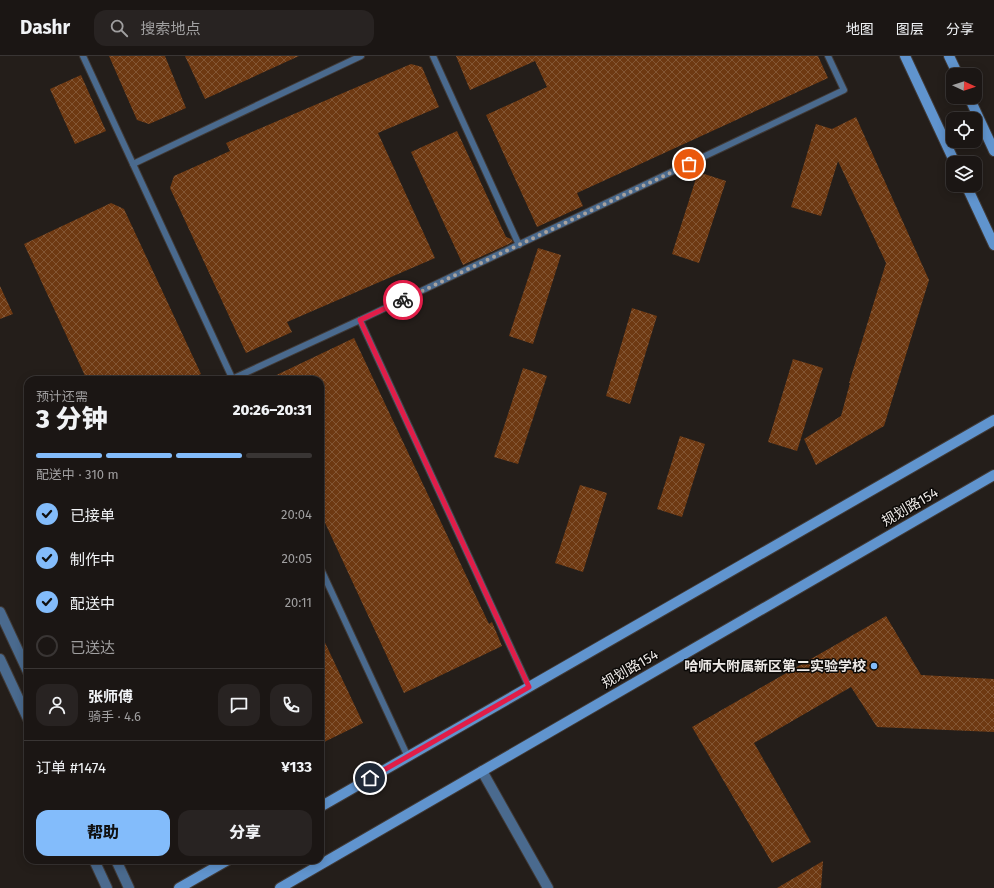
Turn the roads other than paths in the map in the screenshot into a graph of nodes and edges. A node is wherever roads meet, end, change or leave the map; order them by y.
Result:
1 (83, 56) edge
2 (361, 56) edge
3 (433, 56) edge
4 (828, 56) edge
5 (905, 56) edge
6 (949, 56) edge
7 (955, 68) edge
8 (972, 104) edge
9 (994, 151) edge
10 (952, 156) edge
11 (133, 164) junction
12 (969, 192) edge
13 (520, 244) junction
14 (994, 245) edge
15 (360, 320) junction
16 (230, 376) edge
17 (241, 376) edge
18 (994, 420) edge
19 (994, 475) edge
20 (324, 576) edge
21 (0, 612) edge
22 (0, 659) edge
23 (24, 663) edge
24 (529, 687) junction
25 (24, 710) edge
26 (408, 756) junction
27 (482, 771) junction
28 (324, 805) edge
29 (324, 863) edge
30 (96, 864) edge
31 (118, 864) edge
32 (221, 864) edge
33 (321, 864) edge
34 (107, 888) edge
35 (129, 888) edge
36 (179, 888) edge
37 (280, 888) edge
38 (548, 888) edge

1 - 11 lane
2 - 11 lane
3 - 13 lane
4 - 13 lane
5 - 10 main road
6 - 7 main road
8 - 9 main road
11 - 16 lane
12 - 14 main road
13 - 15 lane
15 - 17 lane
15 - 24 lane
18 - 24 main road
19 - 27 main road, 规划路154
20 - 26 lane
21 - 23 street
22 - 25 street
24 - 26 main road
26 - 28 main road
27 - 29 main road, 规划路154
27 - 38 street
30 - 34 street
31 - 35 street
32 - 36 main road
33 - 37 main road, 规划路154

